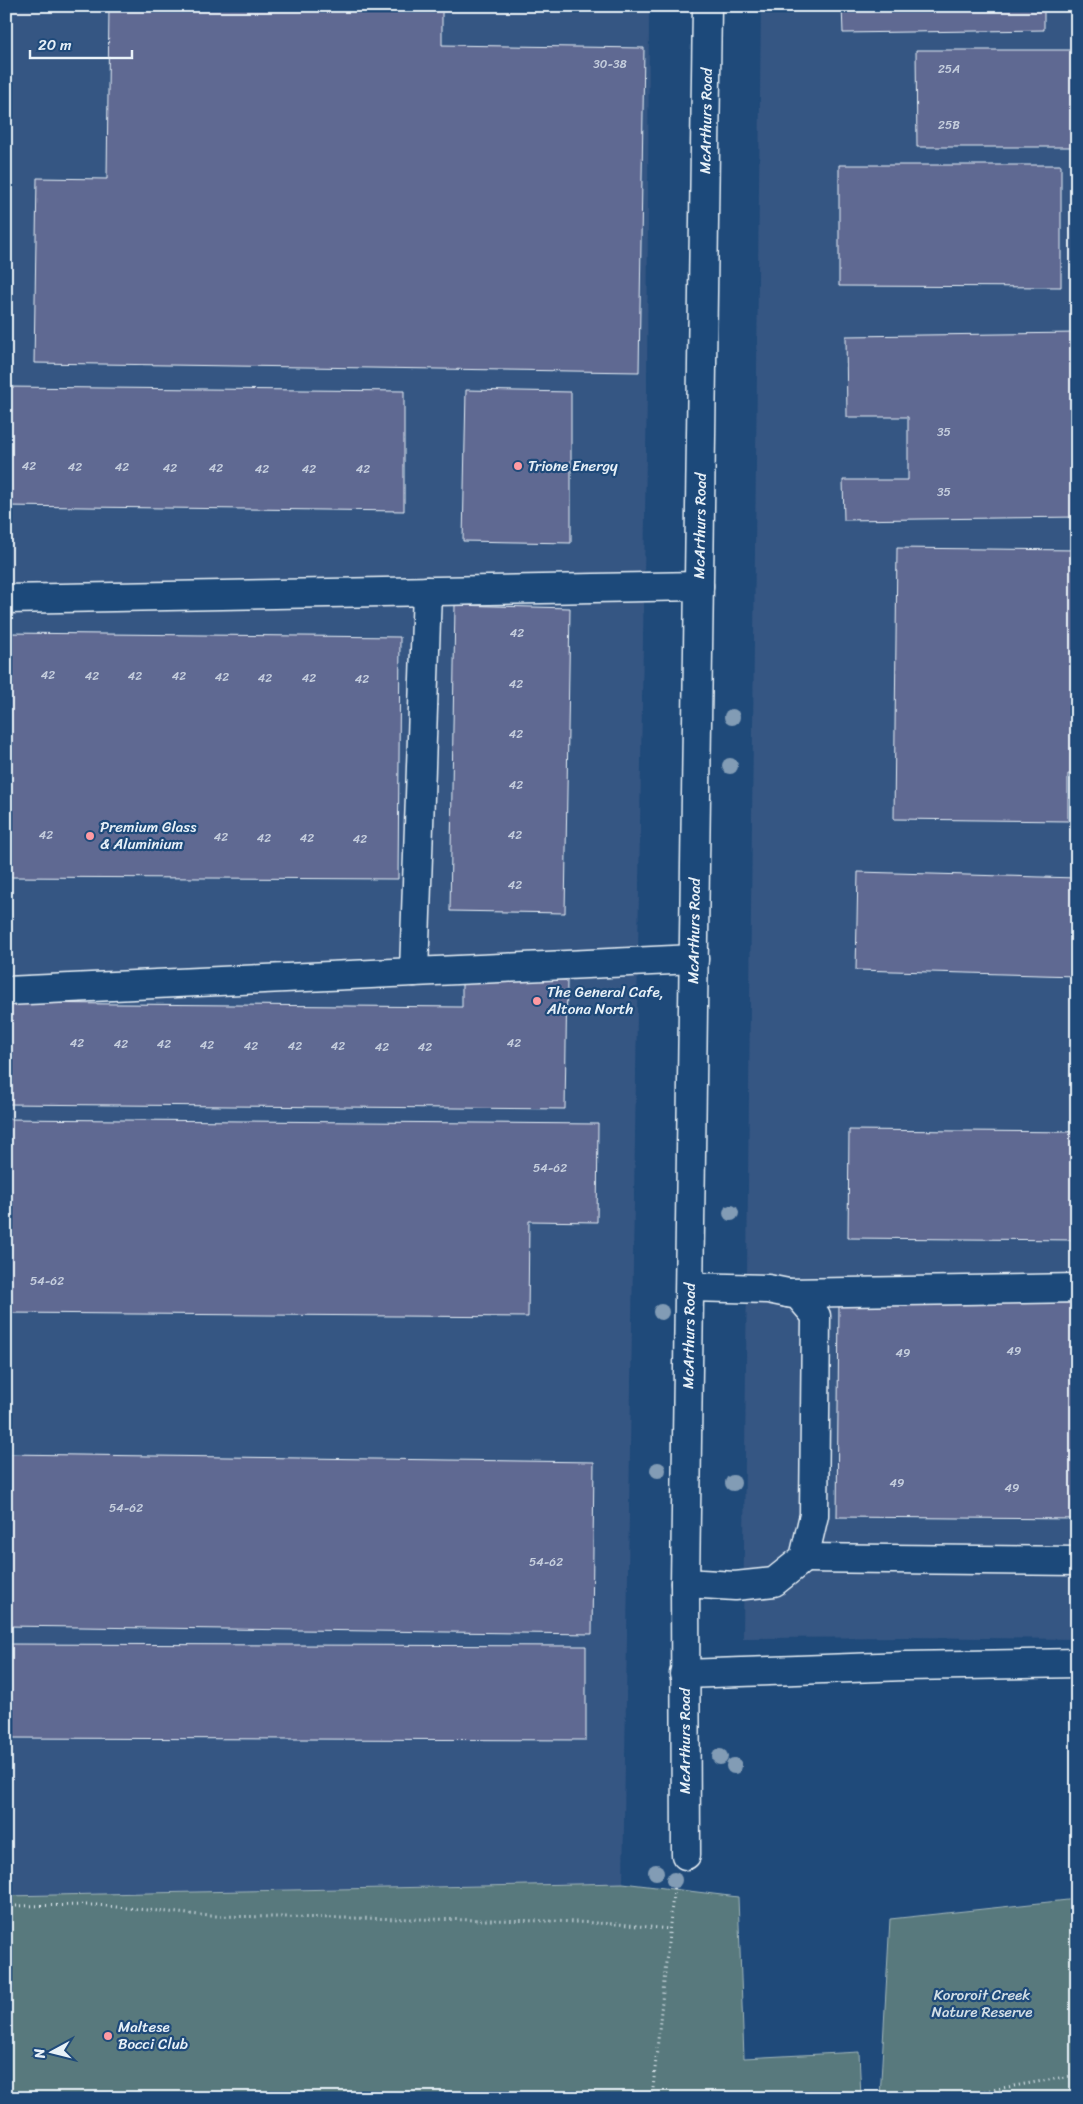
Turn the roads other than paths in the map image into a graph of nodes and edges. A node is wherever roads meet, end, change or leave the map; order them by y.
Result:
1 (707, 6) edge
2 (699, 586) junction
3 (427, 591) junction
4 (6, 599) edge
5 (694, 959) junction
6 (414, 972) junction
7 (6, 991) edge
8 (690, 1286) junction
9 (1077, 1288) edge
10 (788, 1293) junction
11 (804, 1558) junction
12 (1077, 1561) edge
13 (685, 1583) junction
14 (1077, 1663) edge
15 (684, 1674) junction
16 (686, 1855) road end

1 - 2 street, McArthurs Road
2 - 3 street
2 - 5 street, McArthurs Road
3 - 4 street
3 - 6 street
5 - 6 street
5 - 8 street, McArthurs Road
6 - 7 street
8 - 10 street
8 - 13 street, McArthurs Road
9 - 10 street
10 - 11 street
11 - 12 street
11 - 13 street
13 - 15 street, McArthurs Road
14 - 15 street
15 - 16 street, McArthurs Road

